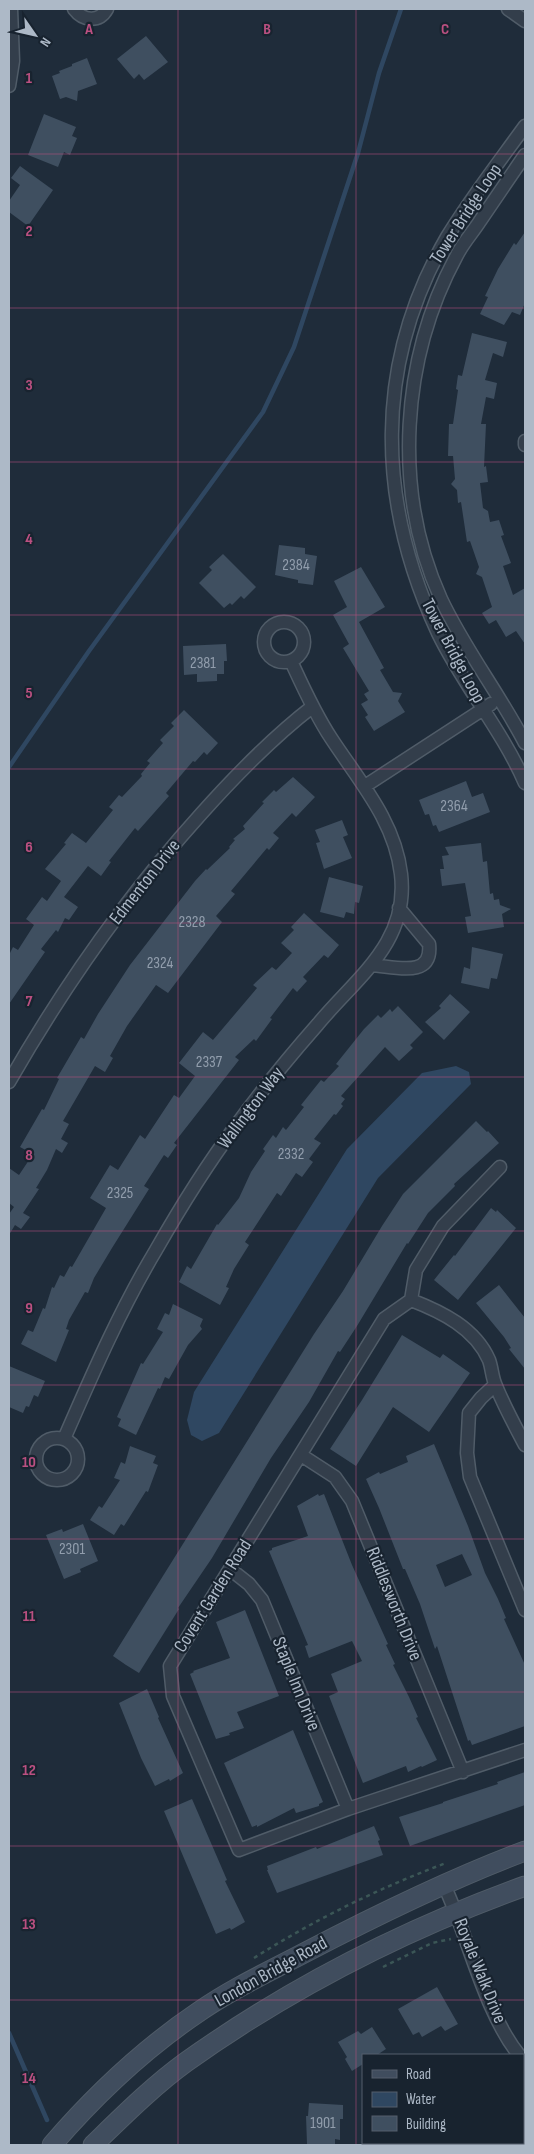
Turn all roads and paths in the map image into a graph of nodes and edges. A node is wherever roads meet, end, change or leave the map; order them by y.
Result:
1 (11, 9) edge
2 (74, 9) edge
3 (107, 9) edge
4 (508, 9) edge
5 (525, 21) edge
6 (9, 86) edge
7 (525, 126) edge
8 (525, 155) edge
9 (291, 661) dead end
10 (499, 698) junction
11 (312, 707) junction
12 (484, 708) junction
13 (525, 743) edge
14 (525, 784) edge
15 (365, 786) junction
16 (399, 908) junction
17 (372, 965) junction
18 (9, 1082) edge
19 (500, 1167) dead end
20 (412, 1300) junction
21 (495, 1385) junction
22 (64, 1439) dead end
23 (525, 1445) edge
24 (301, 1455) junction
25 (230, 1569) junction
26 (525, 1610) edge
27 (525, 1750) edge
28 (463, 1772) junction
29 (348, 1809) junction
30 (525, 1851) edge
31 (444, 1885) junction
32 (525, 1886) edge
33 (457, 1912) junction
34 (464, 1932) junction
35 (378, 1969) dead end
36 (516, 2054) edge
37 (52, 2145) edge
38 (94, 2145) edge

1 - 6 street
2 - 3 street
4 - 5 street
7 - 12 street, Tower Bridge Loop
8 - 10 street, Tower Bridge Loop
9 - 11 street, Wallington Way
10 - 12 street
10 - 13 street, Tower Bridge Loop
11 - 15 street, Wallington Way
11 - 18 street, Edmenton Drive
12 - 14 street, Tower Bridge Loop
12 - 15 street
15 - 16 street, Wallington Way
16 - 17 street, Wallington Way
16 - 17 street
17 - 22 street, Wallington Way
19 - 20 street
20 - 21 street
20 - 24 street, Covent Garden Road
21 - 23 street
21 - 26 street
24 - 25 street, Covent Garden Road
24 - 28 street, Riddlesworth Drive
25 - 29 street, Staple Inn Drive
25 - 29 street, Covent Garden Road
27 - 28 street, Covent Garden Road
28 - 29 street, Covent Garden Road
30 - 31 main road, London Bridge Road
31 - 33 street, Royale Walk Drive
31 - 37 main road, London Bridge Road
32 - 33 main road, London Bridge Road
33 - 34 street, Royale Walk Drive
33 - 38 main road, London Bridge Road
34 - 35 path
34 - 36 street, Royale Walk Drive

